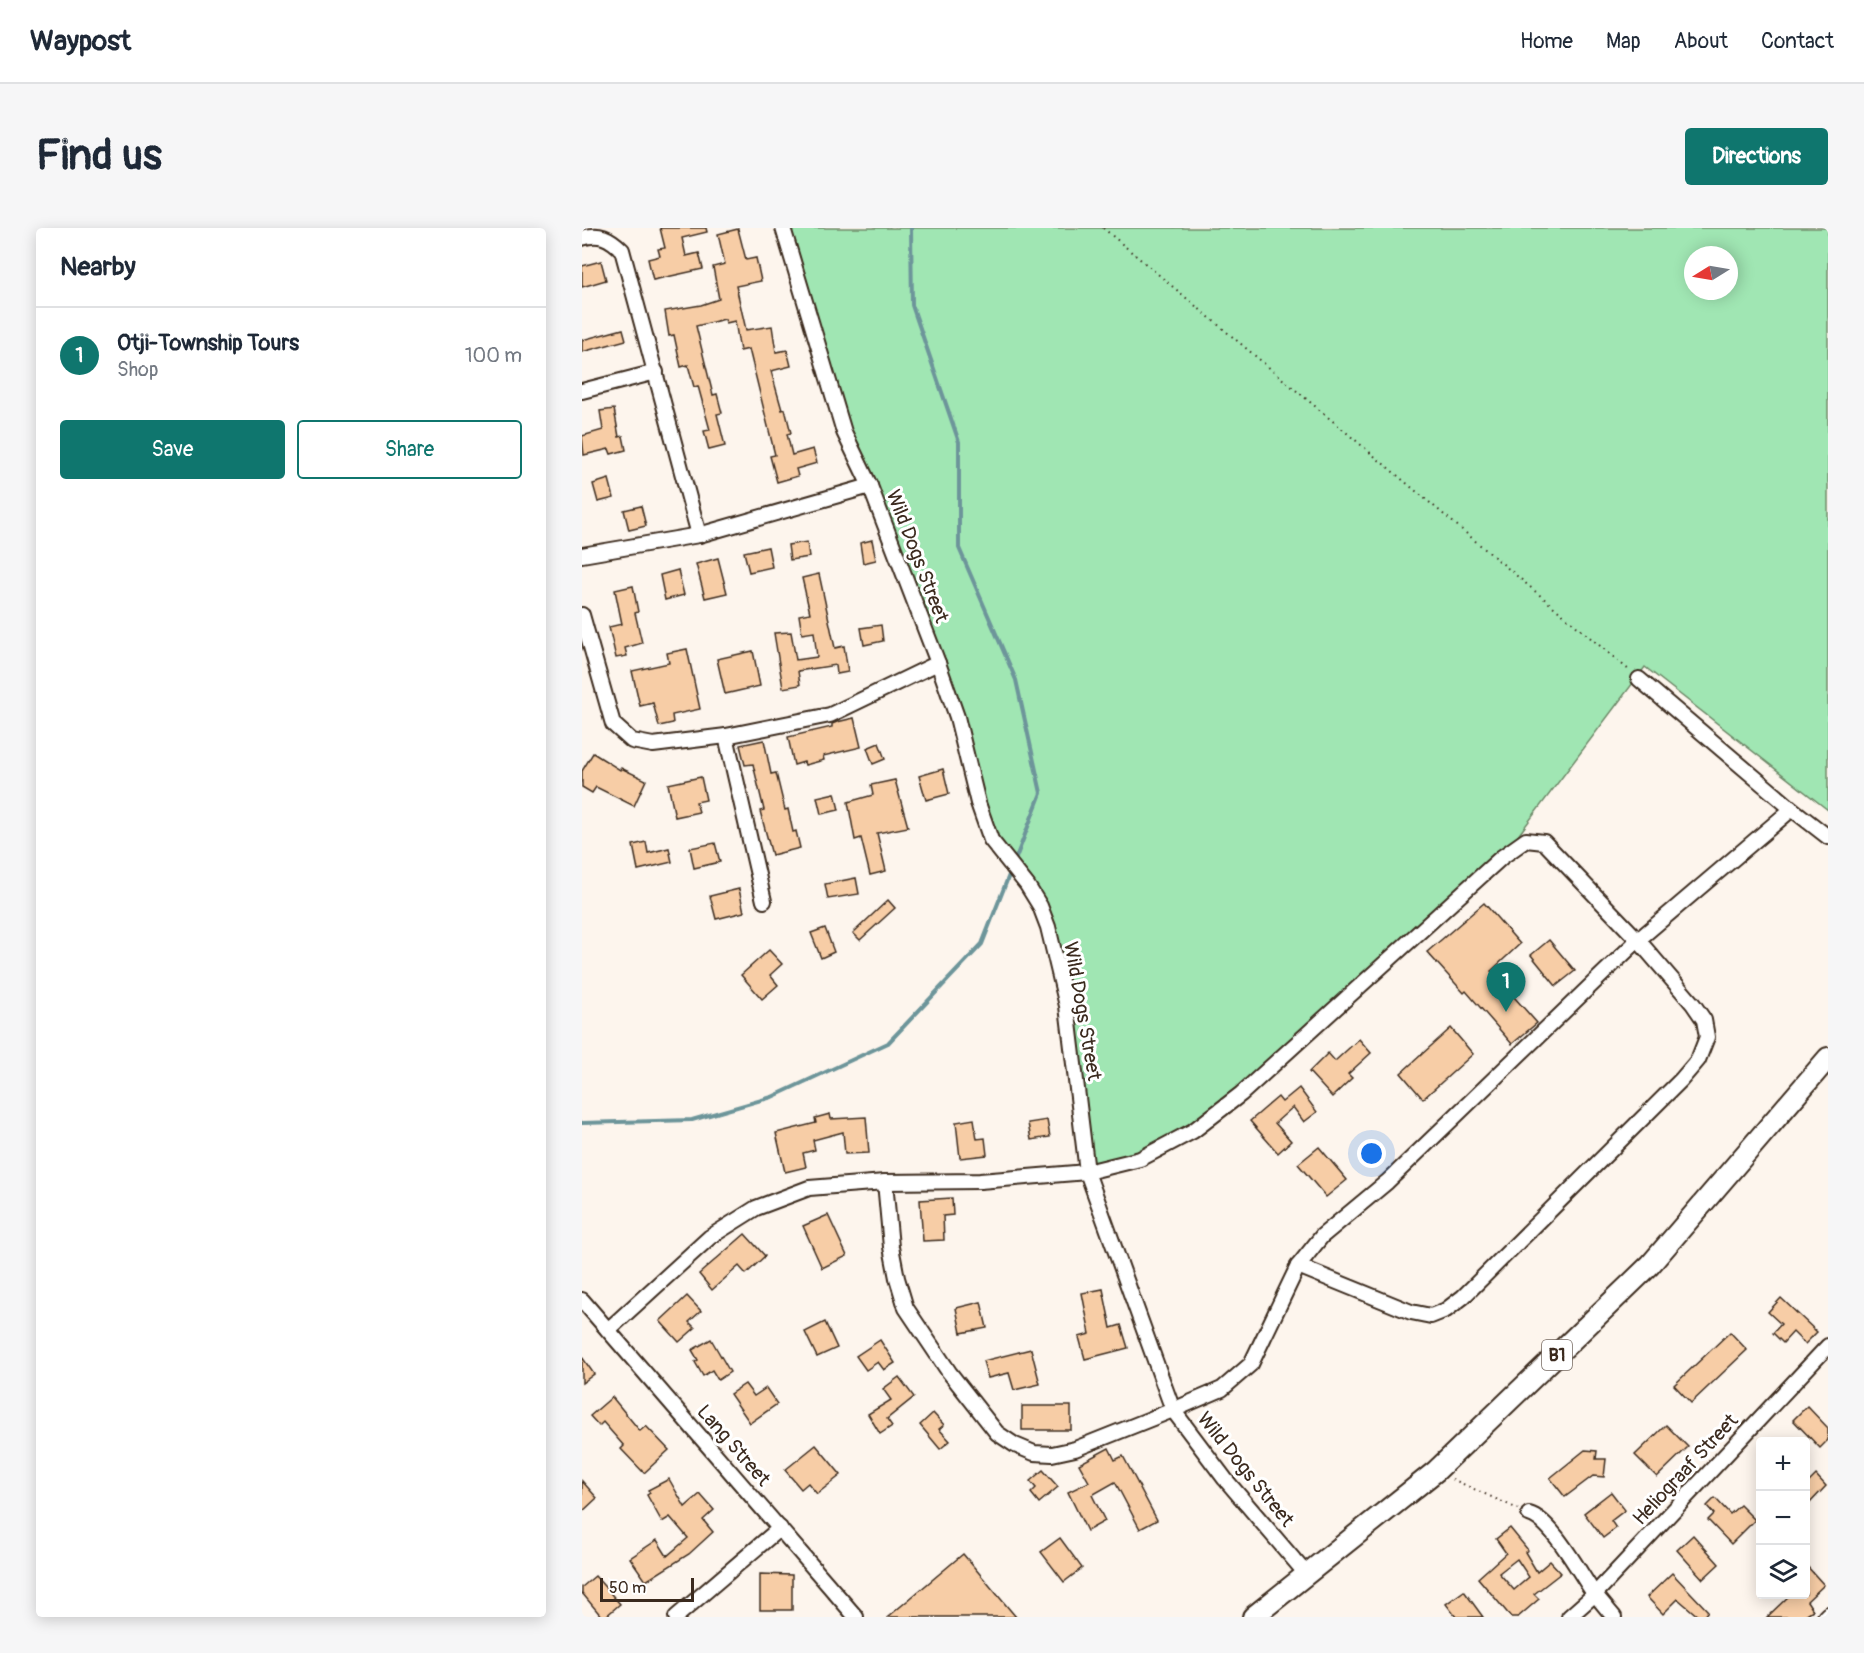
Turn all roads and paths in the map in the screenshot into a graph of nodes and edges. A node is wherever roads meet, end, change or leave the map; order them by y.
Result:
1 (783, 228) edge
2 (1103, 228) edge
3 (582, 238) edge
4 (656, 372) junction
5 (582, 391) edge
6 (870, 486) junction
7 (699, 534) junction
8 (582, 555) edge
9 (582, 615) edge
10 (938, 663) junction
11 (1640, 679) joint
12 (726, 736) junction
13 (1792, 809) junction
14 (1828, 837) edge
15 (764, 901) dead end
16 (1638, 940) junction
17 (1828, 1058) edge
18 (1088, 1172) junction
19 (885, 1182) junction
20 (1298, 1266) junction
21 (582, 1300) edge
22 (608, 1330) junction
23 (1828, 1346) edge
24 (1173, 1410) junction
25 (1436, 1471) junction
26 (1529, 1514) joint
27 (780, 1528) junction
28 (1307, 1575) junction
29 (1595, 1594) junction
30 (676, 1617) edge
31 (856, 1617) edge
32 (1252, 1617) edge
33 (1569, 1617) edge
34 (1614, 1617) edge

1 - 6 street, Wild Dogs Street
2 - 11 path
3 - 4 street
4 - 5 street
4 - 7 street
6 - 7 street
6 - 10 street, Wild Dogs Street
7 - 8 street
9 - 12 street
10 - 12 street
10 - 18 street, Wild Dogs Street
11 - 13 street
12 - 15 street
13 - 14 street
13 - 16 street
16 - 18 street
16 - 20 street
16 - 20 street
17 - 25 highway, B1
18 - 19 street
18 - 24 street, Wild Dogs Street
19 - 22 street
19 - 24 street
20 - 24 street
21 - 22 street, Lang Street
22 - 27 street, Lang Street
23 - 29 street, Heliograaf Street
24 - 28 street, Wild Dogs Street
25 - 26 path
25 - 28 highway, B1
26 - 29 street
27 - 30 street
27 - 31 street, Lang Street
28 - 32 highway, B1
29 - 33 street, Heliograaf Street
29 - 34 street

